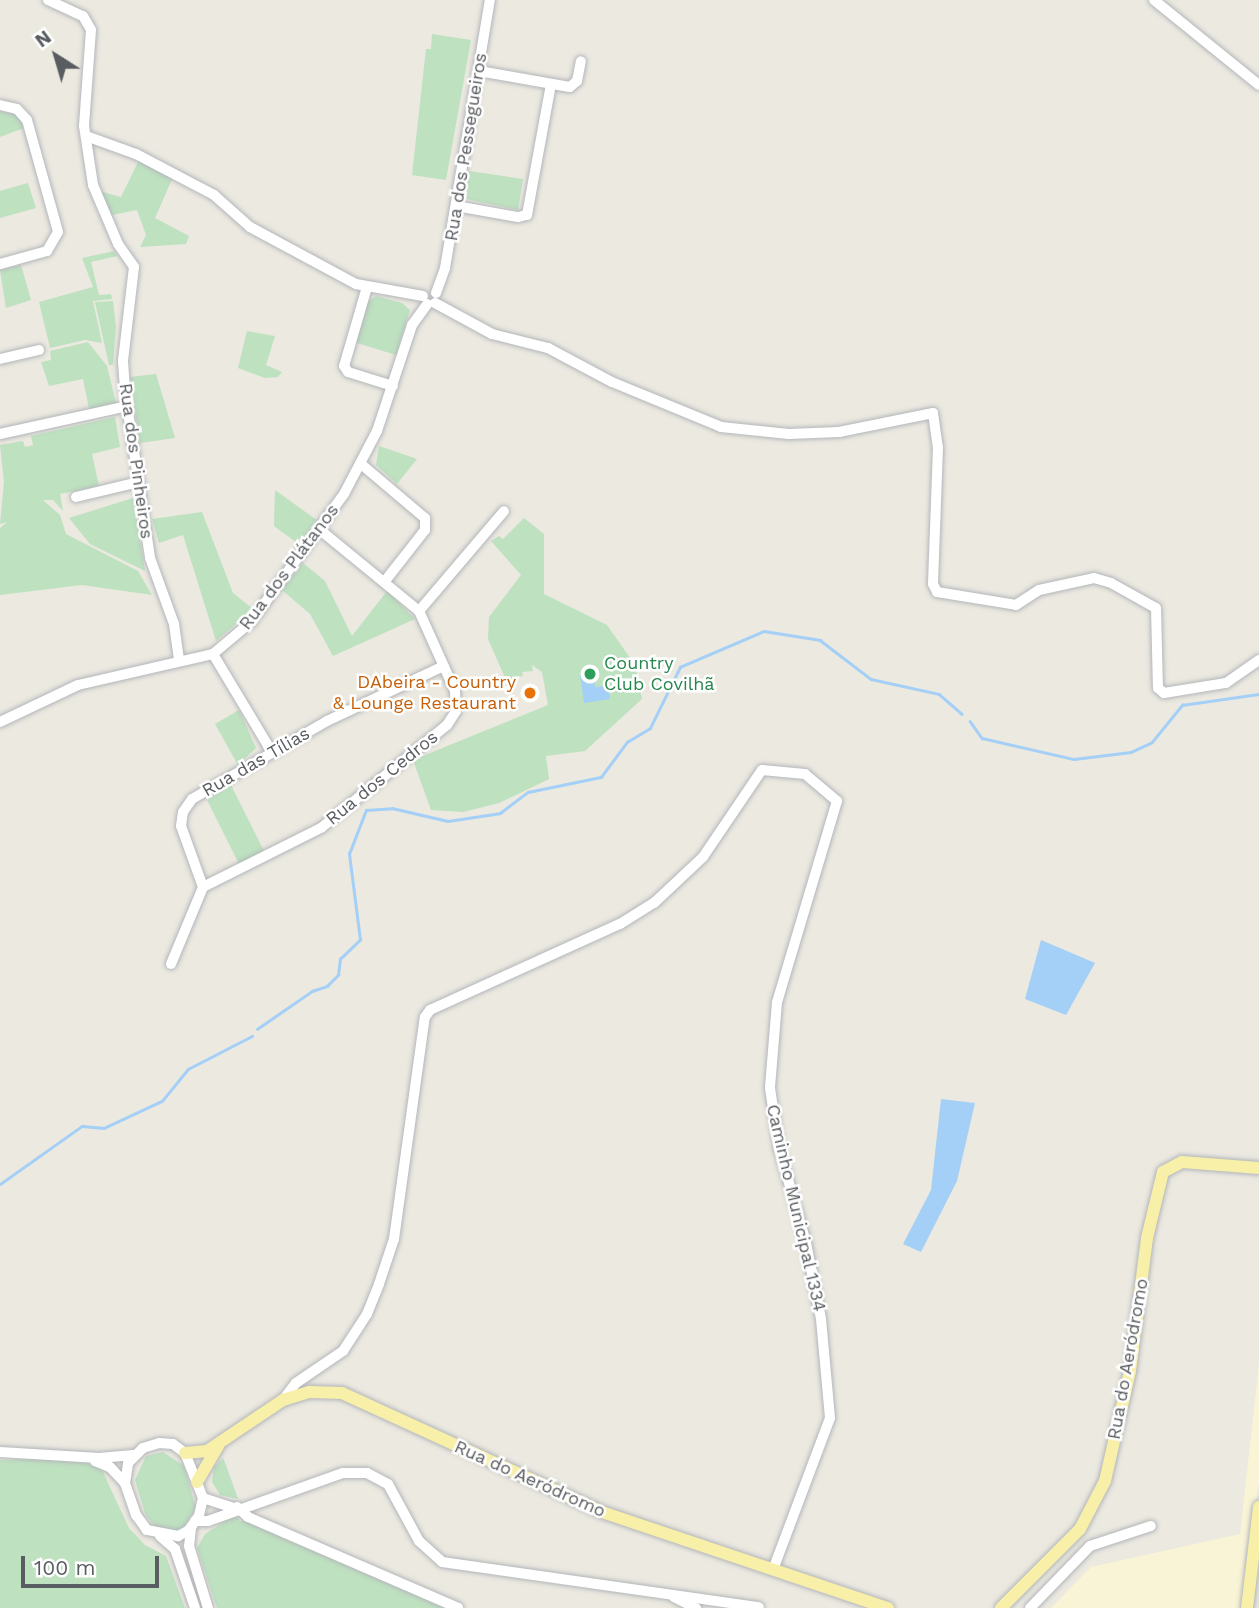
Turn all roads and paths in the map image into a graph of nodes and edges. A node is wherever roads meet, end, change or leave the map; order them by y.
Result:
1 (48, 0) edge
2 (489, 0) edge
3 (1154, 0) edge
4 (581, 61) dead end
5 (479, 71) junction
6 (551, 83) junction
7 (1259, 85) edge
8 (0, 105) edge
9 (86, 136) junction
10 (456, 206) junction
11 (0, 264) edge
12 (367, 287) junction
13 (430, 299) junction
14 (39, 350) dead end
15 (0, 359) edge
16 (393, 386) junction
17 (127, 406) junction
18 (0, 434) edge
19 (361, 464) junction
20 (139, 482) junction
21 (76, 497) dead end
22 (504, 511) dead end
23 (320, 530) junction
24 (385, 581) junction
25 (419, 611) junction
26 (214, 654) junction
27 (1259, 660) edge
28 (178, 661) junction
29 (443, 666) junction
30 (0, 722) edge
31 (272, 752) junction
32 (203, 887) junction
33 (171, 964) dead end
34 (1259, 1168) edge
35 (284, 1400) junction
36 (220, 1444) junction
37 (0, 1452) edge
38 (185, 1453) junction
39 (136, 1455) junction
40 (81, 1457) junction
41 (197, 1482) junction
42 (125, 1483) junction
43 (203, 1498) junction
44 (1259, 1507) edge
45 (235, 1508) junction
46 (193, 1524) junction
47 (1151, 1526) dead end
48 (157, 1534) junction
49 (773, 1570) junction
50 (670, 1596) junction
51 (195, 1608) edge
52 (208, 1608) edge
53 (458, 1608) edge
54 (696, 1608) edge
55 (758, 1608) edge
56 (888, 1608) edge
57 (1001, 1608) edge
58 (1030, 1608) edge
59 (1247, 1608) edge

1 - 9 street, Rua dos Pinheiros
2 - 5 street, Rua dos Pessegueiros
3 - 7 street
4 - 6 street
5 - 6 street
5 - 10 street, Rua dos Pessegueiros
6 - 10 street
8 - 11 street
9 - 12 street
9 - 17 street, Rua dos Pinheiros
10 - 13 street, Rua dos Pessegueiros
12 - 13 street
12 - 16 street
13 - 16 street, Rua dos Plátanos
13 - 27 street
14 - 15 street
16 - 19 street, Rua dos Plátanos
17 - 18 street
17 - 20 street, Rua dos Pinheiros
19 - 23 street, Rua dos Plátanos
19 - 24 street
20 - 21 street
20 - 28 street, Rua dos Pinheiros
22 - 25 street
23 - 24 street, Rua dos Cedros
23 - 26 street, Rua dos Plátanos
24 - 25 street, Rua dos Cedros
25 - 29 street, Rua dos Cedros
26 - 28 street, Rua dos Plátanos
26 - 31 street
28 - 30 street, Rua dos Plátanos
29 - 31 street, Rua das Tílias
29 - 32 street, Rua dos Cedros
31 - 32 street, Rua das Tílias
32 - 33 street
34 - 57 main road, Rua do Aeródromo
35 - 36 main road, Rua do Aeródromo
35 - 49 main road, Rua do Aeródromo
35 - 49 street, Caminho Municipal 1334
36 - 38 main road, Rua do Aeródromo
36 - 41 main road
37 - 40 street
38 - 39 street
38 - 41 street
39 - 40 street
39 - 42 street
40 - 42 street
41 - 43 street
42 - 48 street
43 - 45 street
43 - 46 street
44 - 59 main road
45 - 46 street
45 - 50 street
45 - 53 street
46 - 48 street
46 - 52 street
47 - 58 street
48 - 51 street
49 - 56 main road, Rua do Aeródromo
50 - 54 street
50 - 55 street

